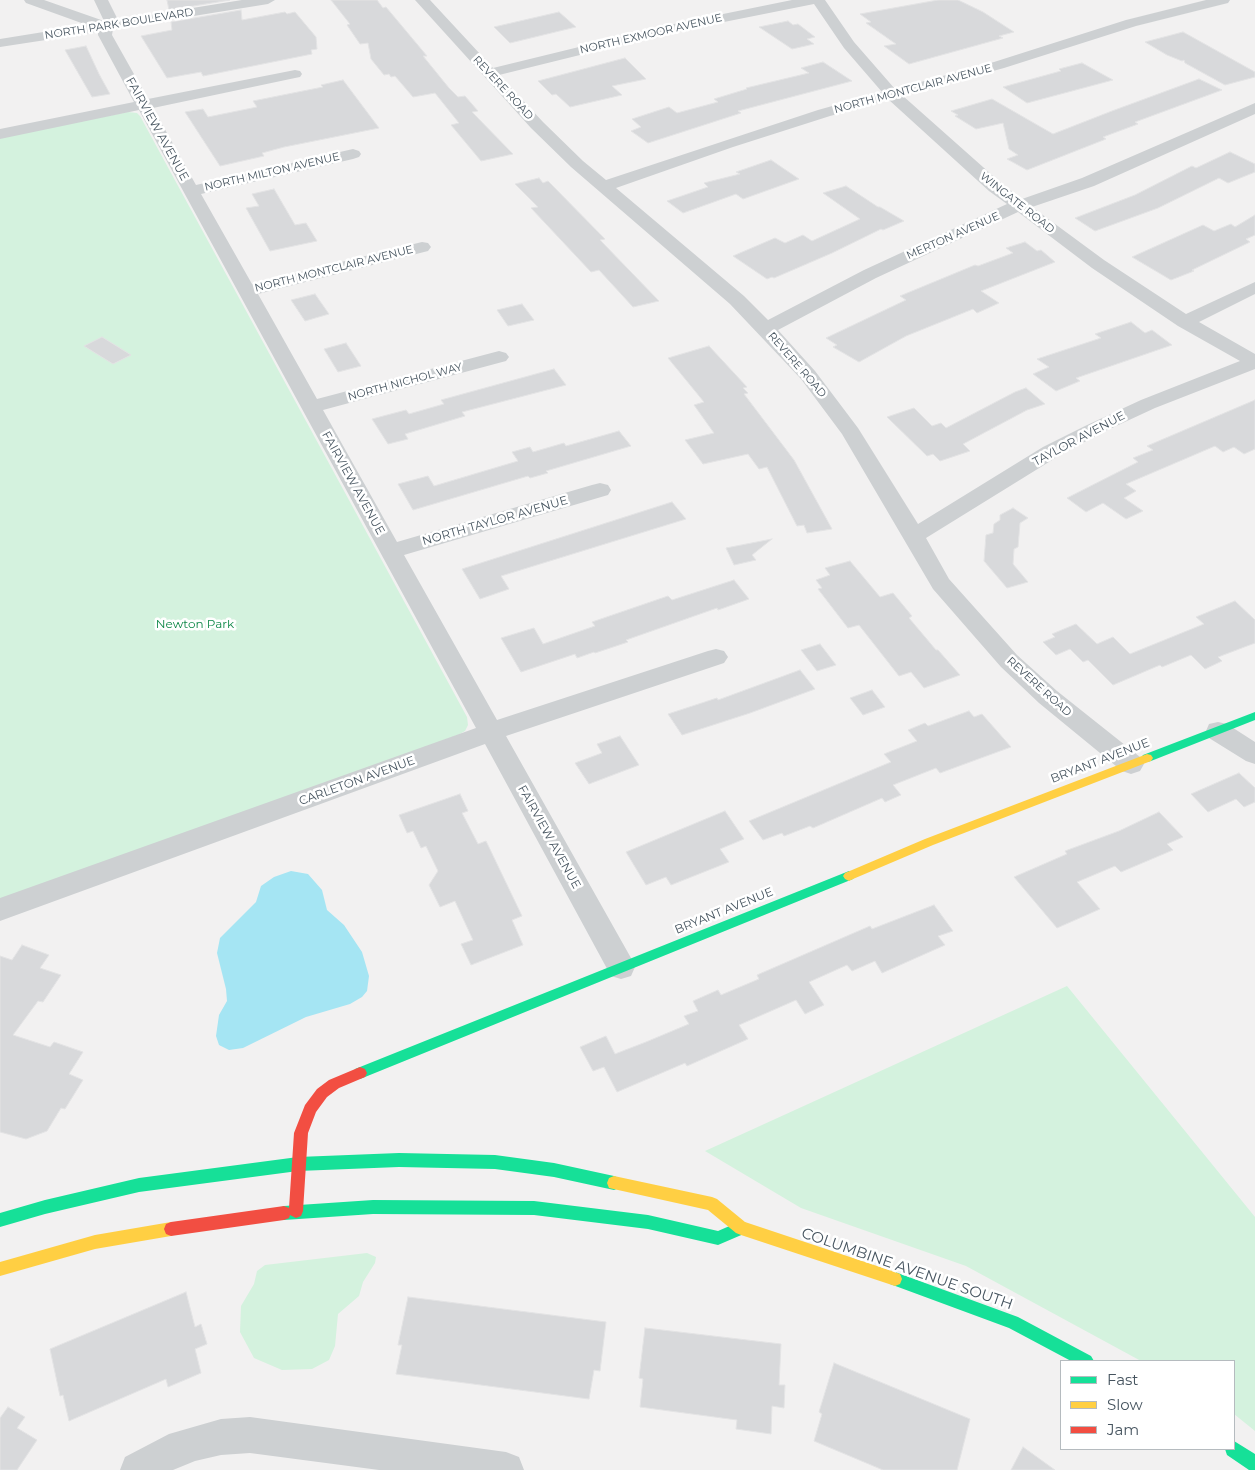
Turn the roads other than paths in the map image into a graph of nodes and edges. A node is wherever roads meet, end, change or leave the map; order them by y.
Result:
1 (31, 0) edge
2 (101, 0) edge
3 (268, 0) edge
4 (422, 0) edge
5 (813, 0) edge
6 (818, 0) edge
7 (1223, 0) edge
8 (106, 26) junction
9 (0, 43) edge
10 (490, 73) junction
11 (295, 74) dead end
12 (890, 94) junction
13 (144, 106) junction
14 (1255, 108) edge
15 (0, 134) edge
16 (353, 154) dead end
17 (605, 186) junction
18 (191, 191) junction
19 (1019, 205) junction
20 (422, 247) dead end
21 (1255, 287) edge
22 (247, 291) junction
23 (1185, 322) junction
24 (766, 329) junction
25 (499, 357) dead end
26 (1255, 362) edge
27 (311, 407) junction
28 (600, 490) dead end
29 (914, 536) junction
30 (391, 551) junction
31 (716, 657) dead end
32 (1255, 716) edge
33 (1218, 731) junction
34 (491, 732) junction
35 (1255, 754) edge
36 (1131, 764) junction
37 (0, 910) edge
38 (620, 967) junction
39 (298, 1164) junction
40 (296, 1212) junction
41 (0, 1220) edge
42 (741, 1228) junction
43 (0, 1269) edge
44 (1084, 1360) edge
45 (1234, 1450) edge
46 (1255, 1464) edge
47 (138, 1470) edge
48 (506, 1470) edge

1 - 8 street
2 - 8 street, FAIRVIEW AVENUE
3 - 8 street, NORTH PARK BOULEVARD
4 - 10 street, REVERE ROAD
5 - 10 street, NORTH EXMOOR AVENUE
6 - 12 street, WINGATE ROAD
7 - 12 street, NORTH MONTCLAIR AVENUE
8 - 9 street, NORTH PARK BOULEVARD
8 - 13 street, FAIRVIEW AVENUE
10 - 17 street, REVERE ROAD
11 - 13 street
12 - 17 street, NORTH MONTCLAIR AVENUE
12 - 19 street, WINGATE ROAD
13 - 15 street
13 - 18 street, FAIRVIEW AVENUE
14 - 19 street, MERTON AVENUE
16 - 18 street, NORTH MILTON AVENUE
17 - 24 street, REVERE ROAD
18 - 22 street, FAIRVIEW AVENUE
19 - 23 street, WINGATE ROAD
19 - 24 street, MERTON AVENUE
20 - 22 street, NORTH MONTCLAIR AVENUE
21 - 23 street
22 - 27 street, FAIRVIEW AVENUE
23 - 26 street, WINGATE ROAD
24 - 29 street, REVERE ROAD
25 - 27 street, NORTH NICHOL WAY
26 - 29 street, TAYLOR AVENUE
27 - 30 street, FAIRVIEW AVENUE
28 - 30 street, NORTH TAYLOR AVENUE
29 - 36 street, REVERE ROAD
30 - 34 street, FAIRVIEW AVENUE
31 - 34 street, CARLETON AVENUE
32 - 33 main road, BRYANT AVENUE
33 - 35 street
33 - 36 main road, BRYANT AVENUE
34 - 37 street, CARLETON AVENUE
34 - 38 street, FAIRVIEW AVENUE
36 - 38 main road, BRYANT AVENUE
38 - 39 main road, BRYANT AVENUE
39 - 40 main road, BRYANT AVENUE
39 - 41 main road, COLUMBINE AVENUE SOUTH
39 - 42 main road, COLUMBINE AVENUE SOUTH
40 - 42 main road
40 - 43 main road
42 - 44 main road, COLUMBINE AVENUE SOUTH
45 - 46 main road
47 - 48 street

